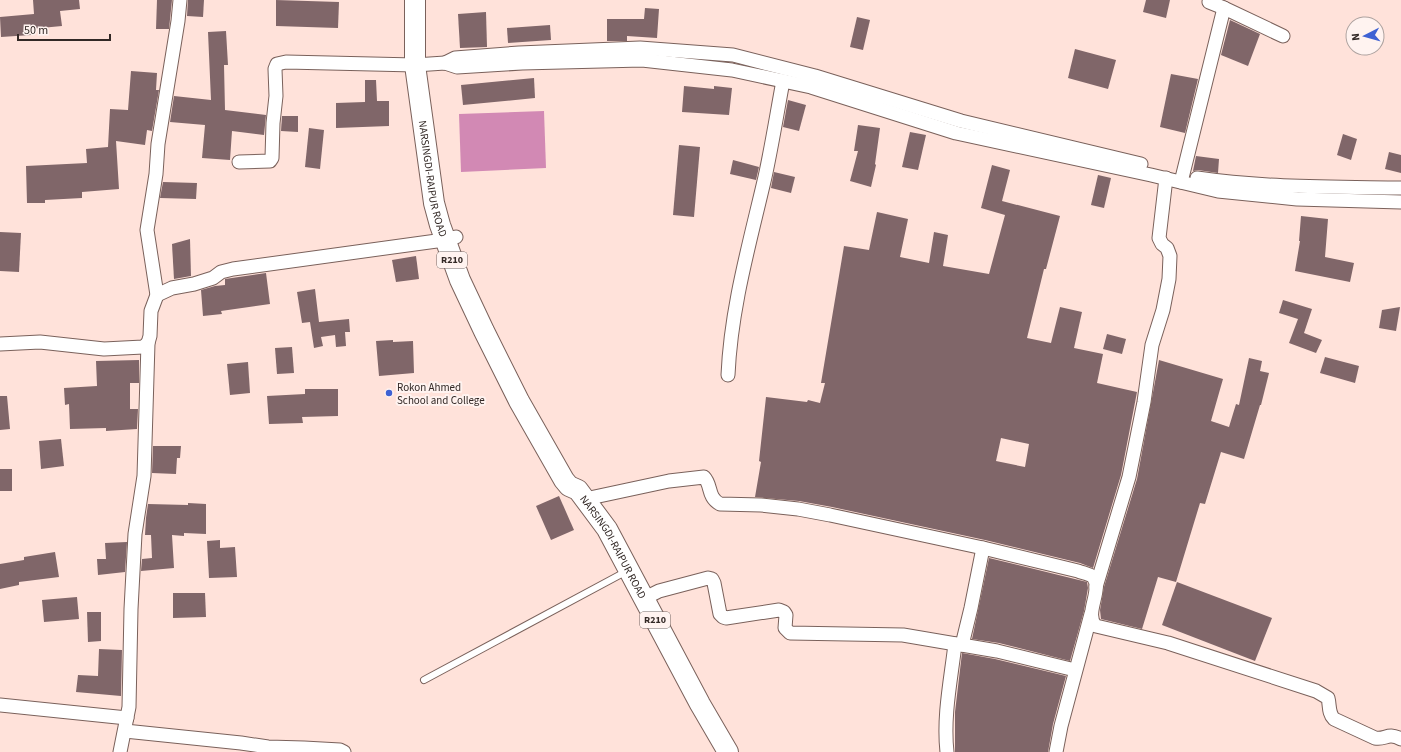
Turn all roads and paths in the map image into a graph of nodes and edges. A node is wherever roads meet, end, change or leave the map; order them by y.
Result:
1 (180, 0) edge
2 (415, 0) edge
3 (427, 0) edge
4 (1208, 2) dead end
5 (1224, 8) junction
6 (1283, 36) dead end
7 (429, 64) junction
8 (783, 81) junction
9 (239, 162) dead end
10 (1166, 178) junction
11 (1182, 179) junction
12 (1401, 188) edge
13 (1401, 202) edge
14 (450, 239) junction
15 (157, 294) junction
16 (148, 343) junction
17 (0, 344) edge
18 (728, 375) dead end
19 (582, 495) junction
20 (983, 548) junction
21 (628, 570) junction
22 (1096, 587) junction
23 (643, 599) junction
24 (1092, 614) junction
25 (959, 644) junction
26 (1075, 670) junction
27 (424, 680) dead end
28 (0, 706) edge
29 (126, 725) junction
30 (1401, 739) edge
31 (120, 752) edge
32 (344, 752) edge
33 (728, 752) edge
34 (946, 752) edge
35 (1056, 752) edge

1 - 15 street
2 - 7 main road, NARSINGDI-RAIPUR ROAD / R210
3 - 7 main road, NARSINGDI-RAIPUR ROAD / R210
4 - 5 street
5 - 6 street
5 - 11 street
7 - 8 street
7 - 9 street
7 - 11 street
7 - 14 main road, NARSINGDI-RAIPUR ROAD / R210
8 - 10 street
8 - 18 street
10 - 11 street
10 - 22 street
11 - 12 street
11 - 13 street
14 - 15 street
14 - 19 main road, NARSINGDI-RAIPUR ROAD / R210
15 - 16 street
16 - 17 street
16 - 29 street
19 - 20 street
19 - 21 main road, NARSINGDI-RAIPUR ROAD / R210
20 - 22 street
20 - 25 street
21 - 23 main road, NARSINGDI-RAIPUR ROAD / R210
21 - 27 lane
22 - 24 street
23 - 25 street
23 - 33 main road, NARSINGDI-RAIPUR ROAD / R210
24 - 26 street
24 - 30 street
25 - 26 street
25 - 34 street
26 - 35 street
28 - 29 street
29 - 31 street
29 - 32 street

